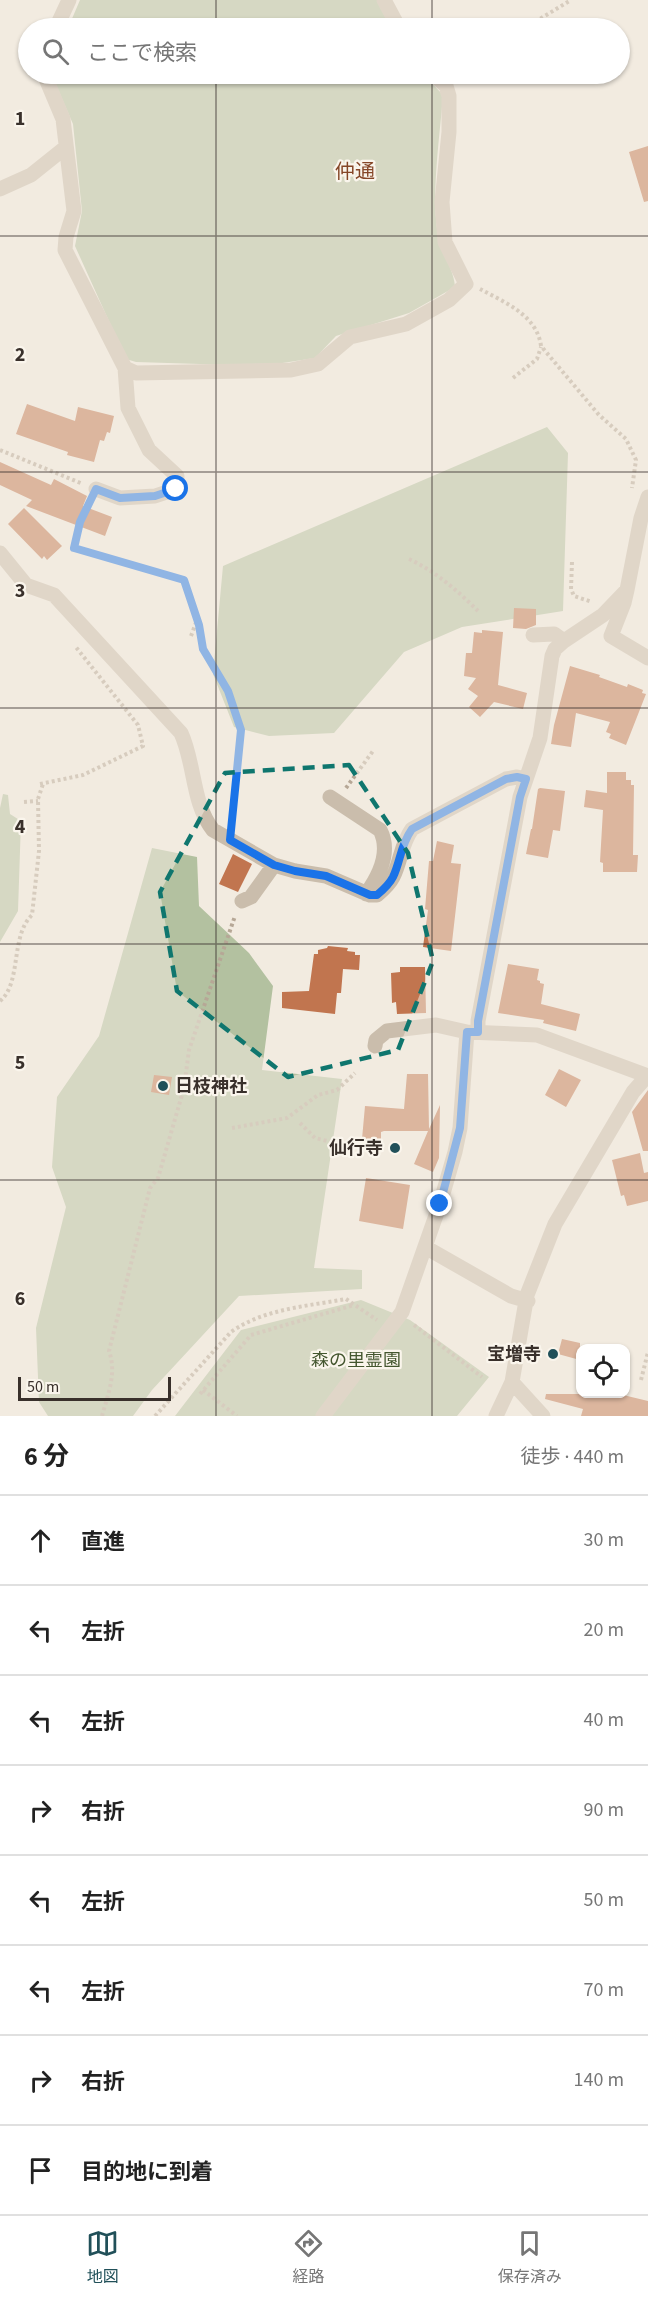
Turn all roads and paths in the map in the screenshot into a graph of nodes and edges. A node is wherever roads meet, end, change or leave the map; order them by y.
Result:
1 (69, 0) edge
2 (384, 0) edge
3 (571, 0) edge
4 (61, 18) edge
5 (394, 18) edge
6 (541, 18) edge
7 (48, 84) edge
8 (452, 84) edge
9 (446, 86) joint
10 (66, 147) junction
11 (0, 189) edge
12 (473, 286) junction
13 (541, 346) junction
14 (125, 368) junction
15 (513, 378) dead end
16 (0, 450) edge
17 (96, 489) junction
18 (631, 490) dead end
19 (648, 497) edge
20 (0, 553) edge
21 (409, 559) dead end
22 (572, 562) dead end
23 (627, 590) junction
24 (578, 599) dead end
25 (478, 611) dead end
26 (197, 620) junction
27 (532, 635) dead end
28 (191, 636) dead end
29 (68, 638) dead end
30 (564, 641) junction
31 (648, 658) edge
32 (373, 751) dead end
33 (526, 779) junction
34 (333, 799) joint
35 (38, 801) junction
36 (24, 802) dead end
37 (230, 840) junction
38 (274, 865) junction
39 (367, 898) junction
40 (242, 901) joint
41 (0, 1001) edge
42 (472, 1032) junction
43 (375, 1046) dead end
44 (355, 1073) dead end
45 (648, 1076) edge
46 (300, 1123) dead end
47 (232, 1128) dead end
48 (352, 1147) dead end
49 (425, 1247) junction
50 (528, 1300) junction
51 (354, 1305) junction
52 (400, 1315) junction
53 (390, 1328) junction
54 (648, 1352) edge
55 (482, 1377) dead end
56 (642, 1380) dead end
57 (512, 1382) junction
58 (235, 1415) edge
59 (102, 1416) edge
60 (155, 1416) edge
61 (323, 1416) edge
62 (496, 1416) edge
63 (543, 1416) edge

1 - 4 street
2 - 5 street
3 - 6 path
7 - 10 street
8 - 9 path
9 - 12 street
10 - 11 street
10 - 14 street
12 - 13 path
12 - 14 street
13 - 15 path
13 - 18 path
14 - 17 street
16 - 17 path
17 - 26 path
19 - 23 street
20 - 37 street
21 - 25 path
22 - 24 path
23 - 30 street
23 - 31 street
26 - 28 path
26 - 37 path
27 - 30 street
29 - 35 path
30 - 33 street
32 - 34 path
33 - 39 street
33 - 42 street
34 - 39 street
35 - 36 path
35 - 41 path
37 - 38 street
38 - 39 street
38 - 40 street
40 - 59 path
42 - 43 street
42 - 45 street
42 - 49 street
44 - 47 path
45 - 50 street
46 - 48 path
49 - 50 street
49 - 52 street
50 - 57 street
51 - 53 path
51 - 58 path
51 - 60 path
52 - 53 street
52 - 55 path
53 - 61 street
54 - 56 path
57 - 62 street
57 - 63 street

